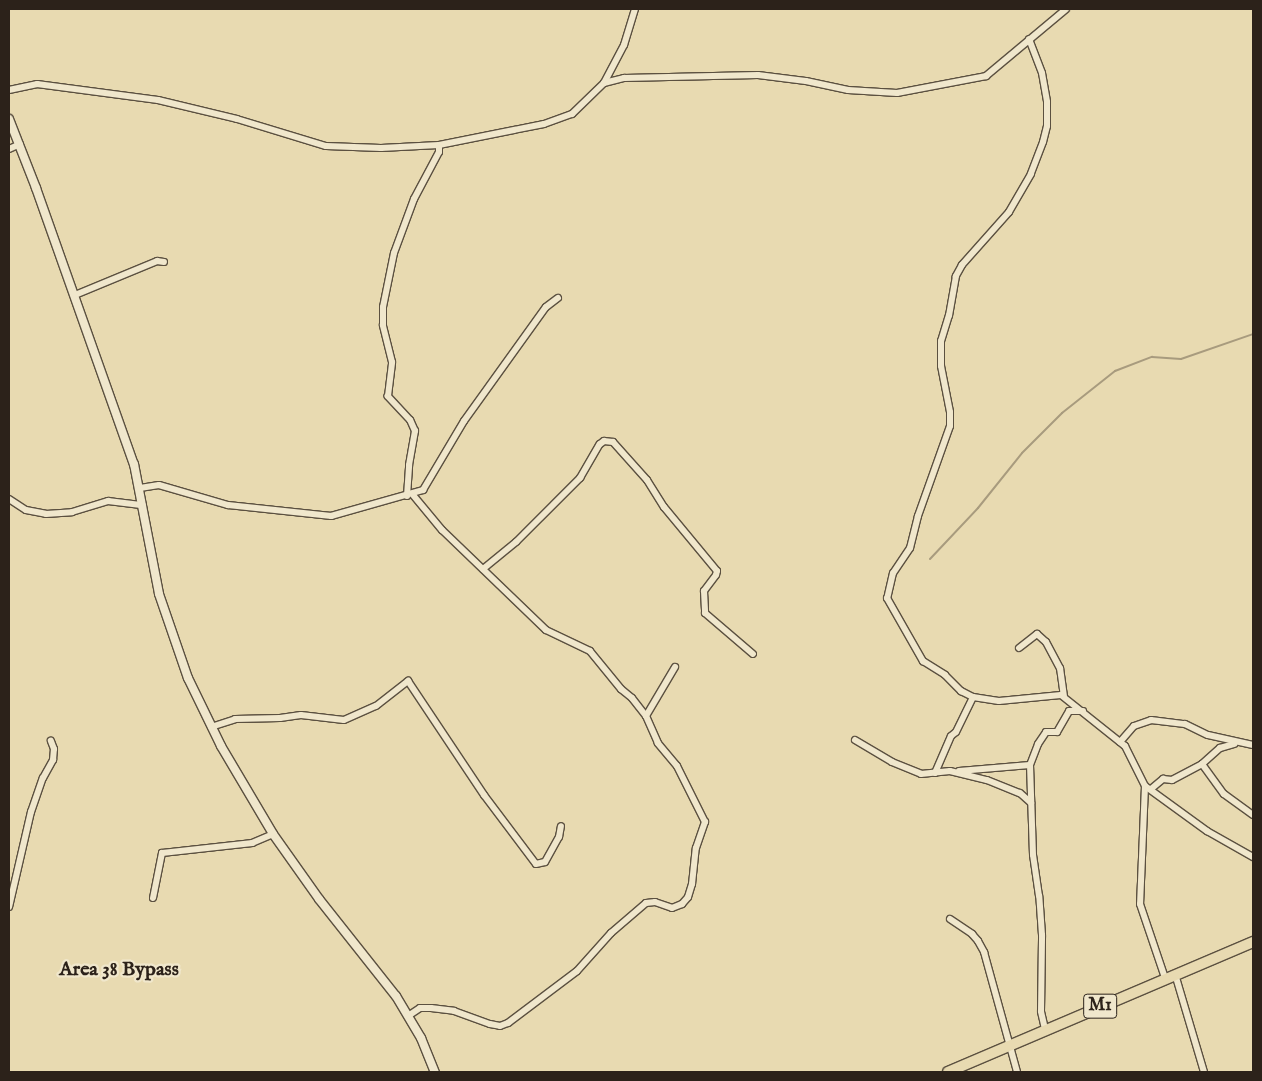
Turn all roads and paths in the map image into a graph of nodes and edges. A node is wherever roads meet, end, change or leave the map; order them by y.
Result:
1 (635, 9) edge
2 (1066, 9) edge
3 (1029, 39) junction
4 (604, 83) junction
5 (9, 90) edge
6 (9, 119) edge
7 (20, 144) junction
8 (439, 146) junction
9 (9, 149) edge
10 (164, 262) dead end
11 (75, 295) junction
12 (558, 298) dead end
13 (140, 488) junction
14 (410, 495) junction
15 (9, 499) edge
16 (142, 505) junction
17 (483, 569) junction
18 (1019, 648) dead end
19 (753, 654) dead end
20 (675, 667) dead end
21 (1064, 696) junction
22 (973, 697) junction
23 (1083, 711) junction
24 (646, 716) junction
25 (211, 727) junction
26 (855, 740) dead end
27 (51, 741) dead end
28 (1120, 742) junction
29 (1238, 743) junction
30 (1253, 745) edge
31 (1202, 764) junction
32 (1030, 765) junction
33 (950, 771) junction
34 (934, 773) junction
35 (1148, 788) junction
36 (1031, 804) junction
37 (1253, 815) edge
38 (562, 826) dead end
39 (273, 834) junction
40 (1253, 857) edge
41 (153, 898) dead end
42 (9, 907) edge
43 (950, 919) dead end
44 (1253, 942) edge
45 (1170, 976) junction
46 (408, 1016) junction
47 (1045, 1030) junction
48 (1011, 1045) junction
49 (435, 1072) edge
50 (948, 1072) edge
51 (1017, 1072) edge
52 (1204, 1072) edge

1 - 4 street
2 - 3 street
3 - 4 street
3 - 22 street
4 - 8 street
5 - 8 street
6 - 7 street
7 - 9 street
7 - 11 street
8 - 14 street
10 - 11 street
11 - 13 street
12 - 14 street
13 - 14 street
13 - 16 street
14 - 17 street
15 - 16 street
16 - 25 street
17 - 19 street
17 - 24 street
18 - 21 street
20 - 24 street
21 - 22 street
21 - 23 street
22 - 34 street
23 - 28 street
23 - 32 street
24 - 46 street
25 - 38 street
25 - 39 street
26 - 34 street
27 - 42 street
28 - 29 street
28 - 35 street
29 - 30 street
29 - 31 street
31 - 35 street
31 - 37 street
32 - 33 street
32 - 36 street
33 - 34 street
33 - 36 street
35 - 40 street
35 - 45 street
36 - 47 street
39 - 41 street
39 - 46 street
43 - 48 street
44 - 45 highway, M1
45 - 47 highway, M1
45 - 52 street
46 - 49 street
47 - 48 highway, M1
48 - 50 highway, M1
48 - 51 street

